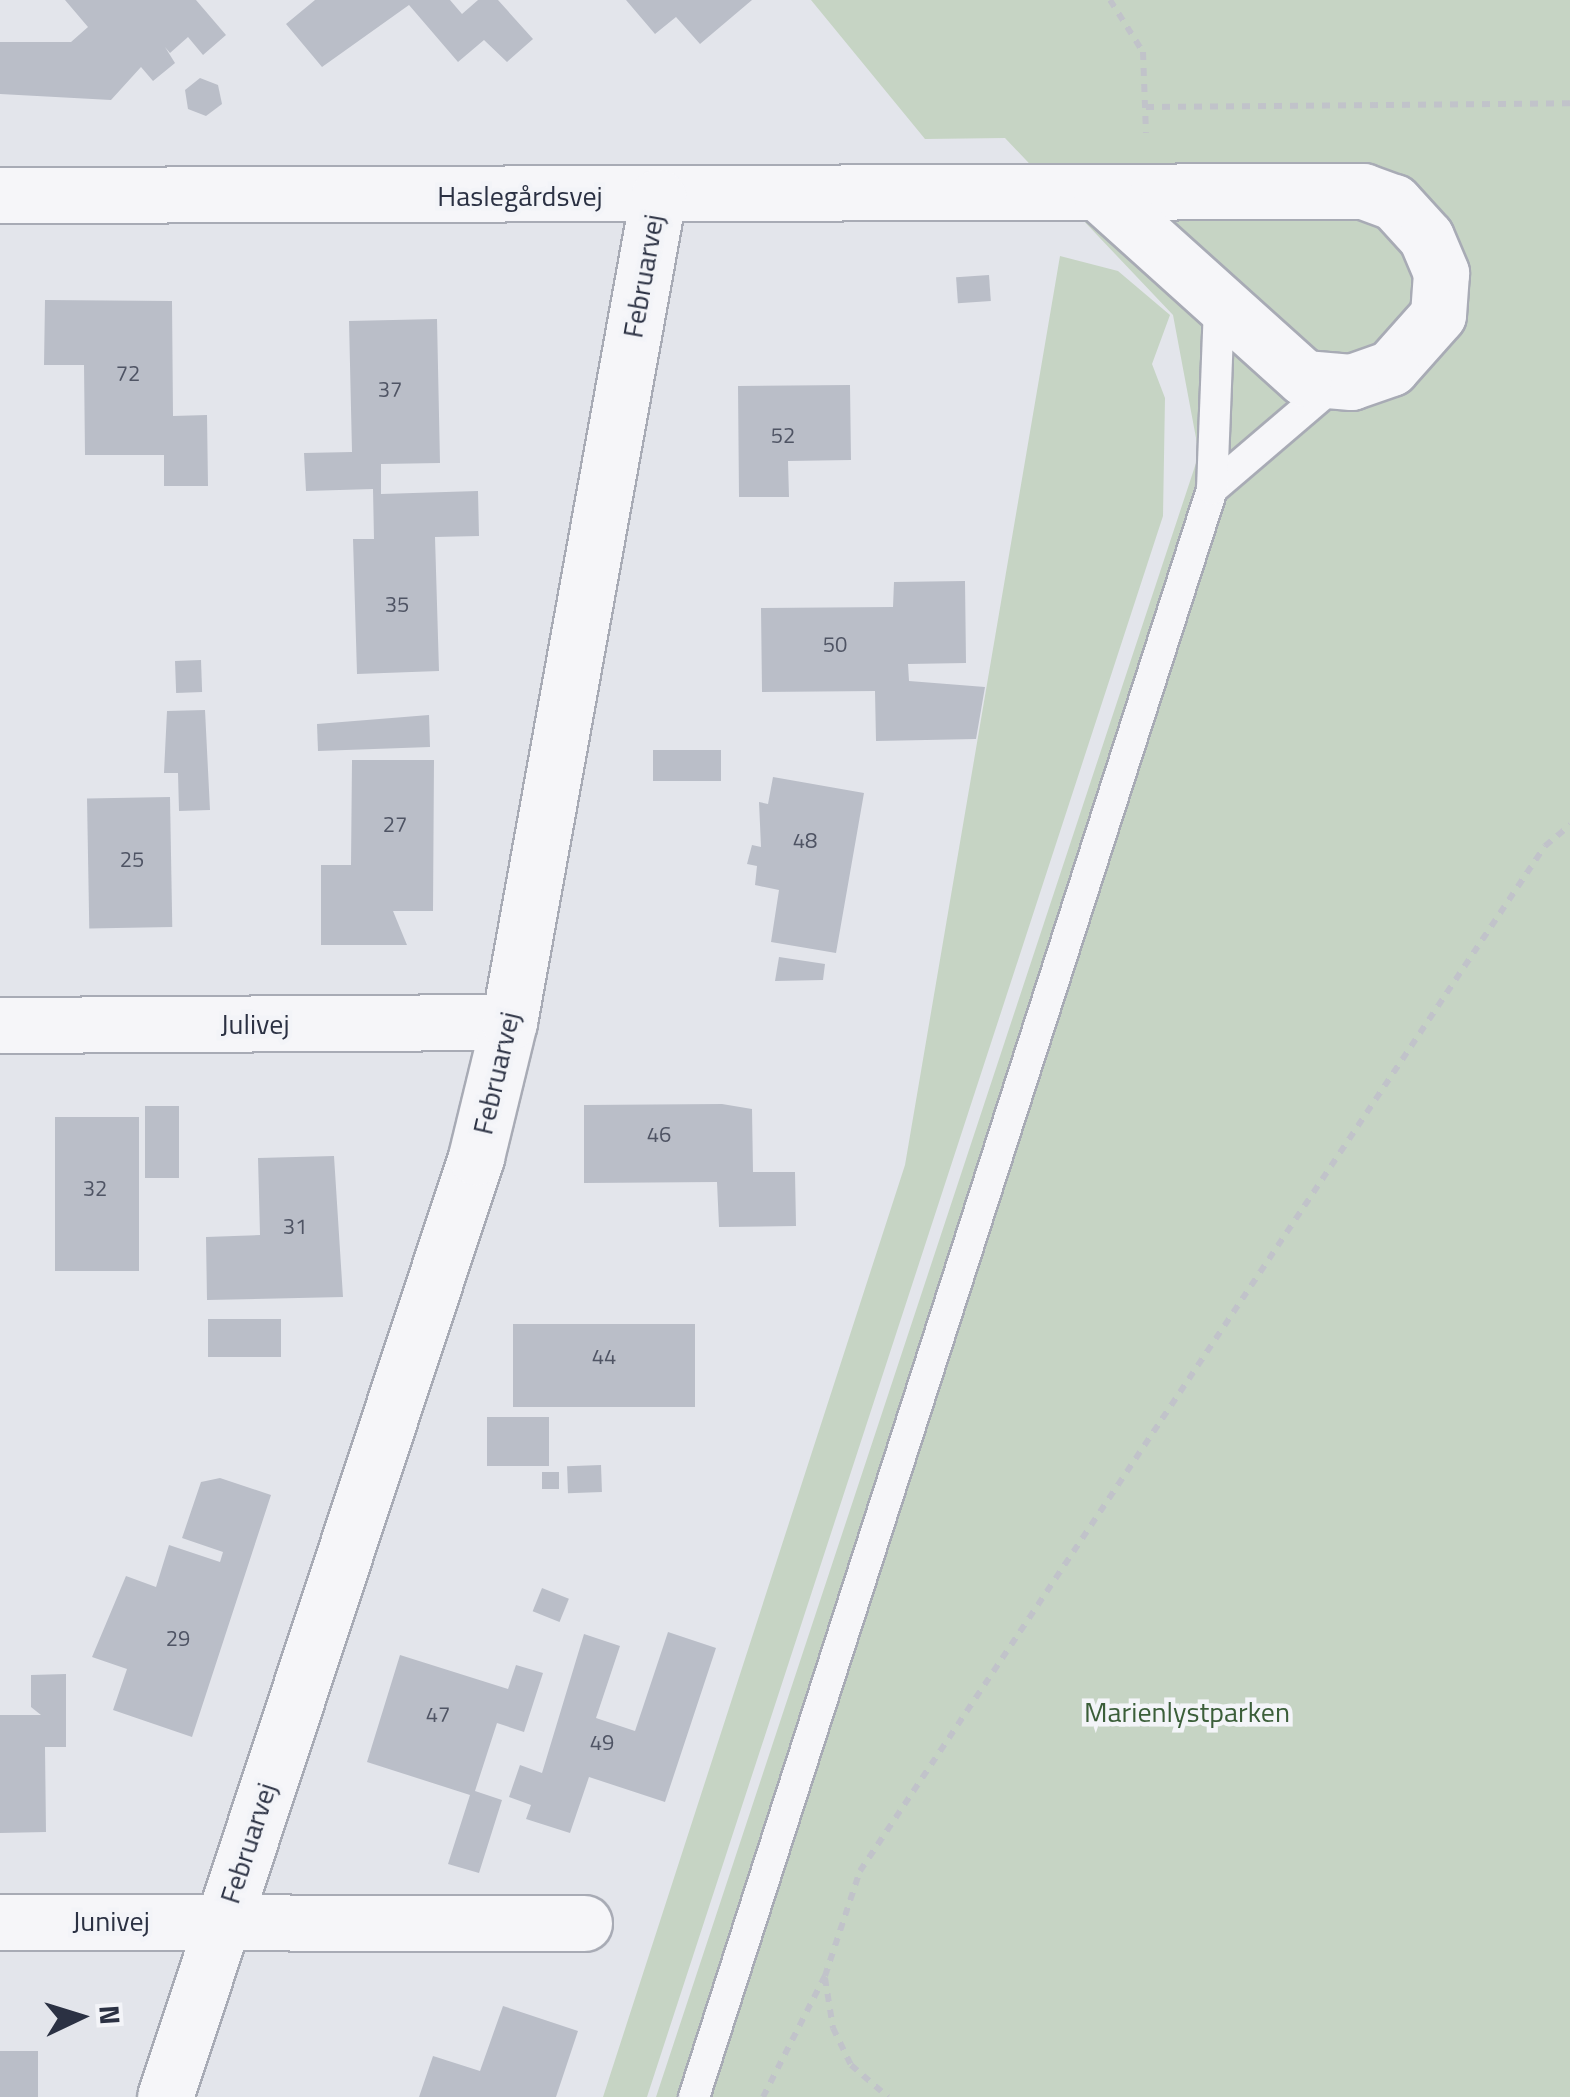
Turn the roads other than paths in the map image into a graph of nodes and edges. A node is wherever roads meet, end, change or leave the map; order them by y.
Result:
1 (1124, 194) junction
2 (0, 195) edge
3 (658, 196) junction
4 (1219, 306) junction
5 (1336, 384) junction
6 (1212, 489) junction
7 (509, 1022) junction
8 (0, 1025) edge
9 (222, 1920) junction
10 (0, 1922) edge
11 (584, 1924) dead end
12 (165, 2097) edge
13 (694, 2097) edge

1 - 3 street, Haslegårdsvej
1 - 4 street
1 - 5 street, Haslegårdsvej
2 - 3 street, Haslegårdsvej
3 - 7 street, Februarvej
4 - 5 street
4 - 6 lane
5 - 6 lane
6 - 13 lane
7 - 8 street, Julivej
7 - 9 street, Februarvej
9 - 10 street, Junivej
9 - 11 street, Februarvej
9 - 12 street, Februarvej

